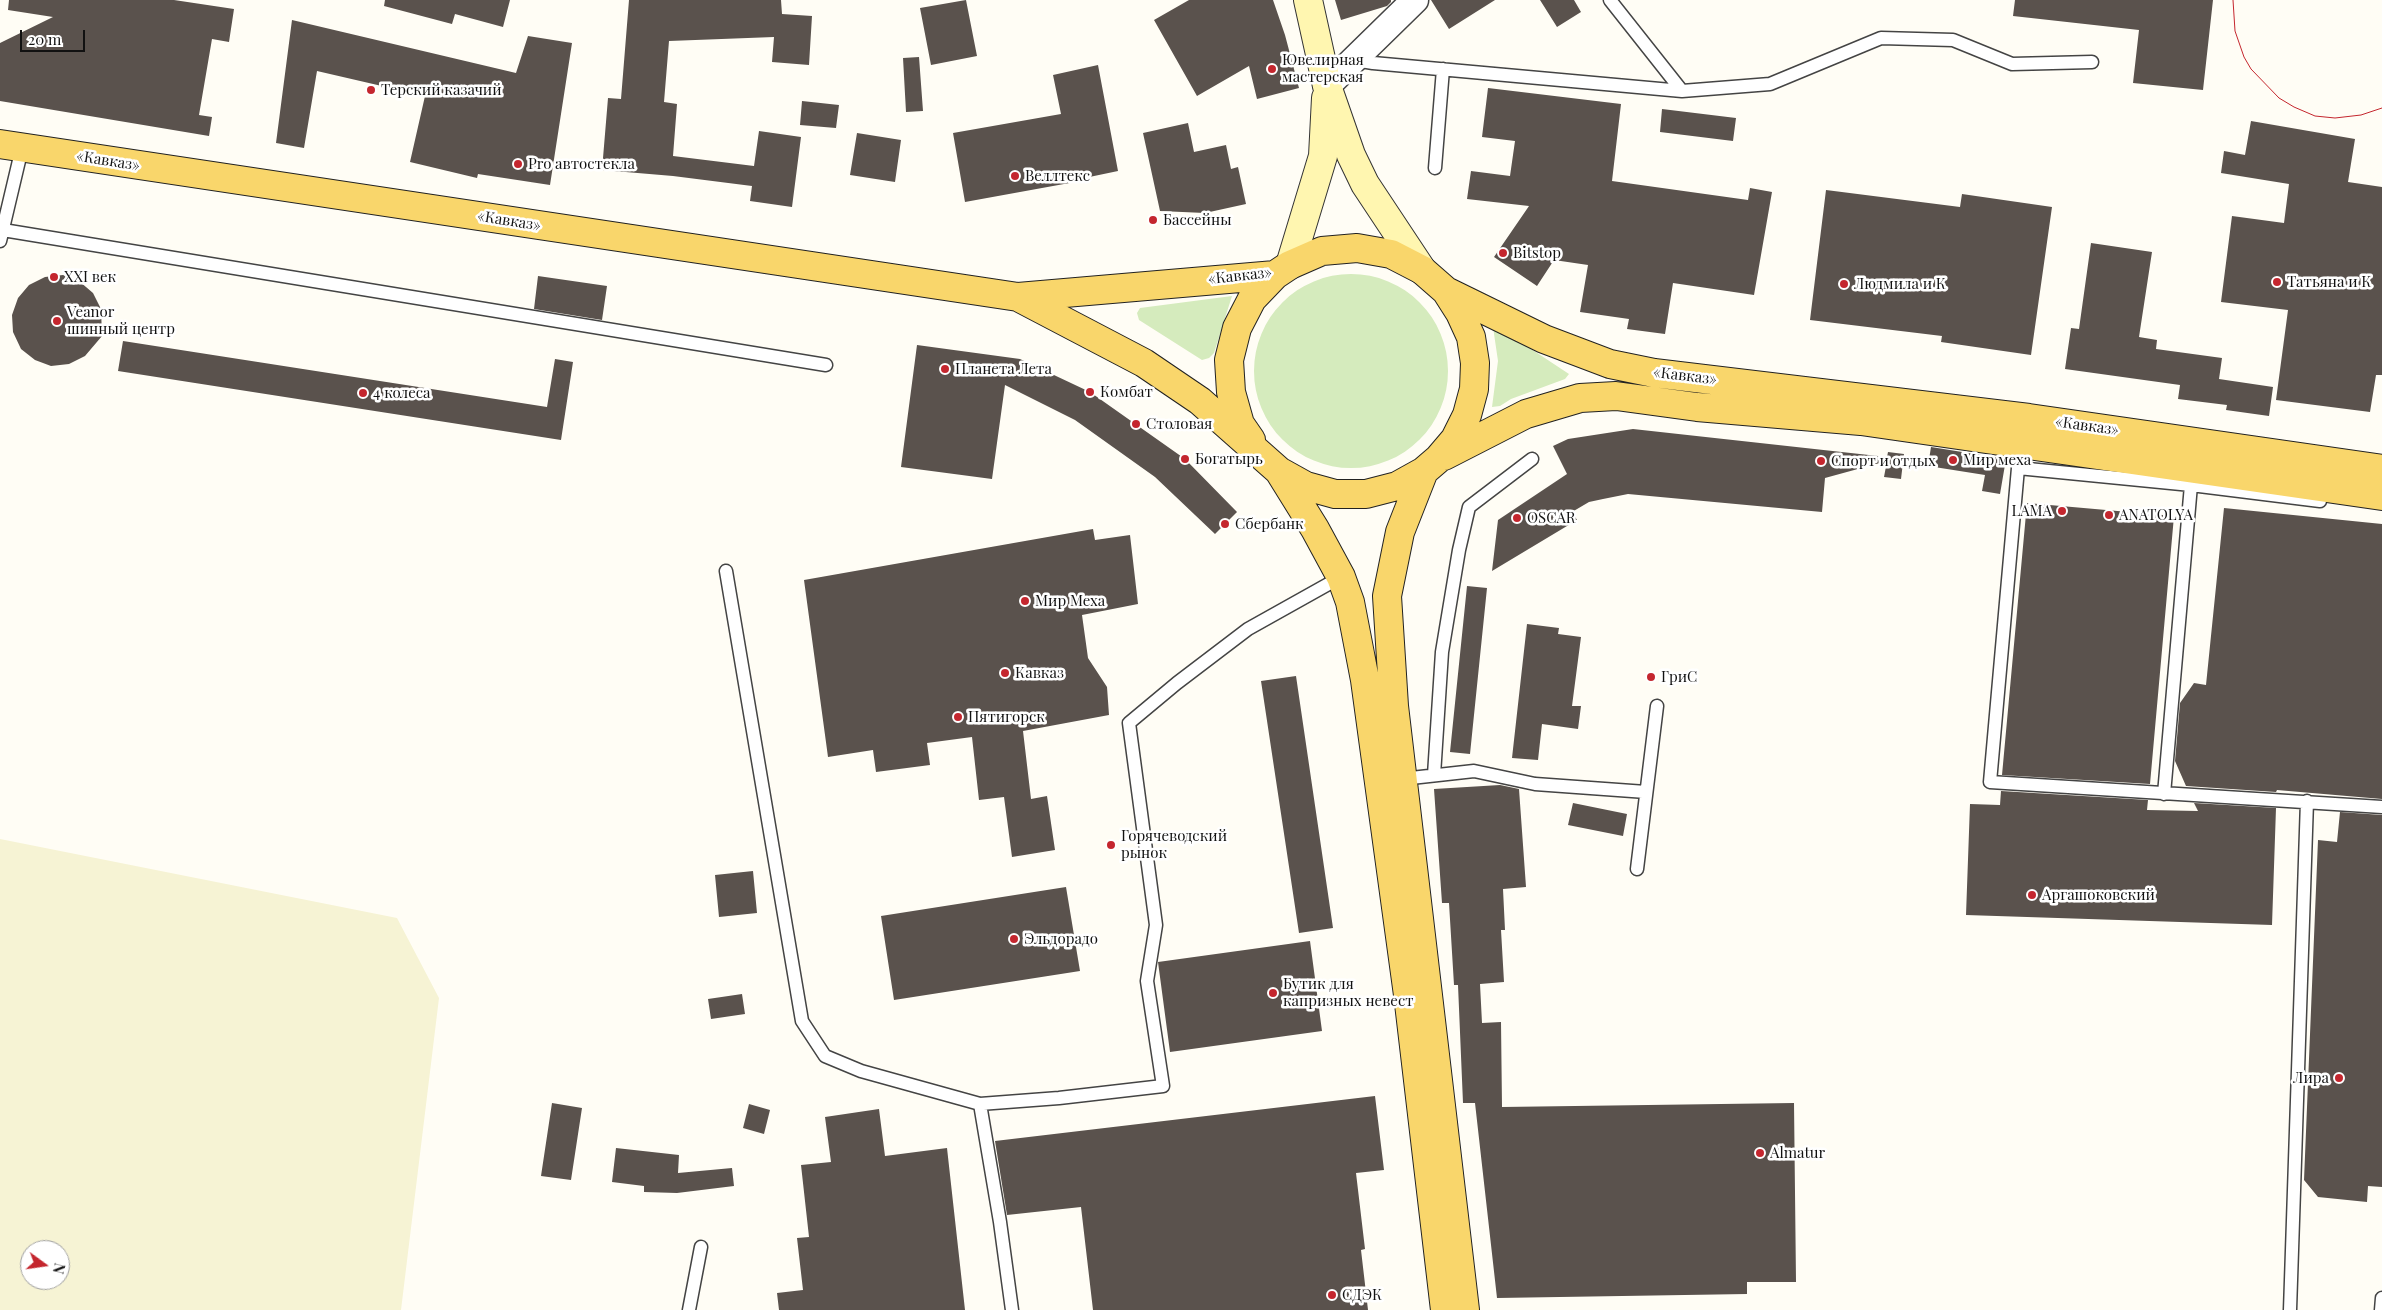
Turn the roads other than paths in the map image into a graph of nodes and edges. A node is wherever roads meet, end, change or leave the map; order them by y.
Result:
1 (1308, 0) edge
2 (1415, 0) edge
3 (1610, 0) edge
4 (1355, 60) junction
5 (2092, 62) dead end
6 (1444, 70) junction
7 (1327, 86) junction
8 (1682, 91) junction
9 (11, 146) edge
10 (1435, 168) dead end
11 (1, 236) edge
12 (1282, 270) junction
13 (1422, 270) junction
14 (1446, 291) junction
15 (1018, 297) junction
16 (826, 365) dead end
17 (1258, 451) junction
18 (1532, 459) dead end
19 (1431, 465) junction
20 (2382, 469) edge
21 (1279, 471) junction
22 (2191, 485) junction
23 (2382, 496) edge
24 (2382, 508) edge
25 (726, 571) dead end
26 (1341, 577) junction
27 (1657, 706) dead end
28 (1434, 775) junction
29 (1402, 779) junction
30 (1646, 792) junction
31 (2164, 794) junction
32 (2307, 801) junction
33 (2382, 807) edge
34 (1637, 869) dead end
35 (980, 1104) junction
36 (701, 1247) dead end
37 (2382, 1298) edge
38 (689, 1310) edge
39 (1012, 1310) edge
40 (1445, 1310) edge
41 (1465, 1310) edge
42 (2290, 1310) edge
43 (2381, 1310) edge

1 - 7 main road
2 - 4 street
3 - 8 lane
4 - 6 lane
4 - 7 street
5 - 8 lane
6 - 8 lane
6 - 10 lane
7 - 12 main road
7 - 13 main road
9 - 11 lane
9 - 15 main road, «Кавказ»
11 - 16 lane
12 - 13 main road, «Кавказ»
12 - 15 main road, «Кавказ»
12 - 17 main road
13 - 14 main road, «Кавказ»
14 - 19 main road
14 - 20 main road, «Кавказ»
15 - 17 main road, «Кавказ»
17 - 21 main road, «Кавказ»
18 - 28 lane
19 - 21 main road, «Кавказ»
19 - 23 main road, «Кавказ»
19 - 29 main road
21 - 26 main road
22 - 24 lane
22 - 31 lane
22 - 31 lane
25 - 35 lane
26 - 35 lane
26 - 40 main road
27 - 30 lane
28 - 29 lane
28 - 30 lane
29 - 41 main road
30 - 34 lane
31 - 32 lane
32 - 33 lane
32 - 42 lane
35 - 39 lane
36 - 38 lane
37 - 43 lane

